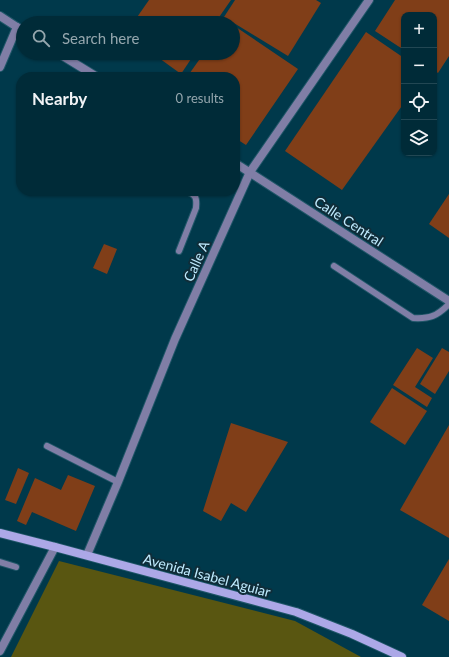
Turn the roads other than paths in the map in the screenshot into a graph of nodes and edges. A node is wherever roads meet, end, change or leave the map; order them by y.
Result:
1 (369, 0) edge
2 (0, 16) edge
3 (16, 26) edge
4 (16, 37) edge
5 (69, 60) edge
6 (0, 67) edge
7 (89, 72) edge
8 (240, 166) edge
9 (250, 172) junction
10 (240, 194) edge
11 (194, 196) edge
12 (239, 196) edge
13 (180, 250) dead end
14 (334, 266) dead end
15 (449, 301) edge
16 (449, 304) edge
17 (47, 446) dead end
18 (118, 482) junction
19 (0, 533) edge
20 (55, 547) junction
21 (87, 555) junction
22 (0, 562) edge
23 (16, 567) dead end
24 (0, 651) edge
25 (402, 657) edge

1 - 9 street, Calle A
2 - 3 street
4 - 6 street
5 - 7 street
8 - 9 street, Calle Central
9 - 10 street, Calle A
9 - 15 street, Calle Central
11 - 13 lane
12 - 18 street, Calle A
14 - 16 lane
17 - 18 lane
18 - 21 street, Calle A
19 - 20 main road, Avenida Isabel Aguiar
20 - 21 main road, Avenida Isabel Aguiar
20 - 24 street
21 - 25 main road, Avenida Isabel Aguiar
22 - 23 lane

